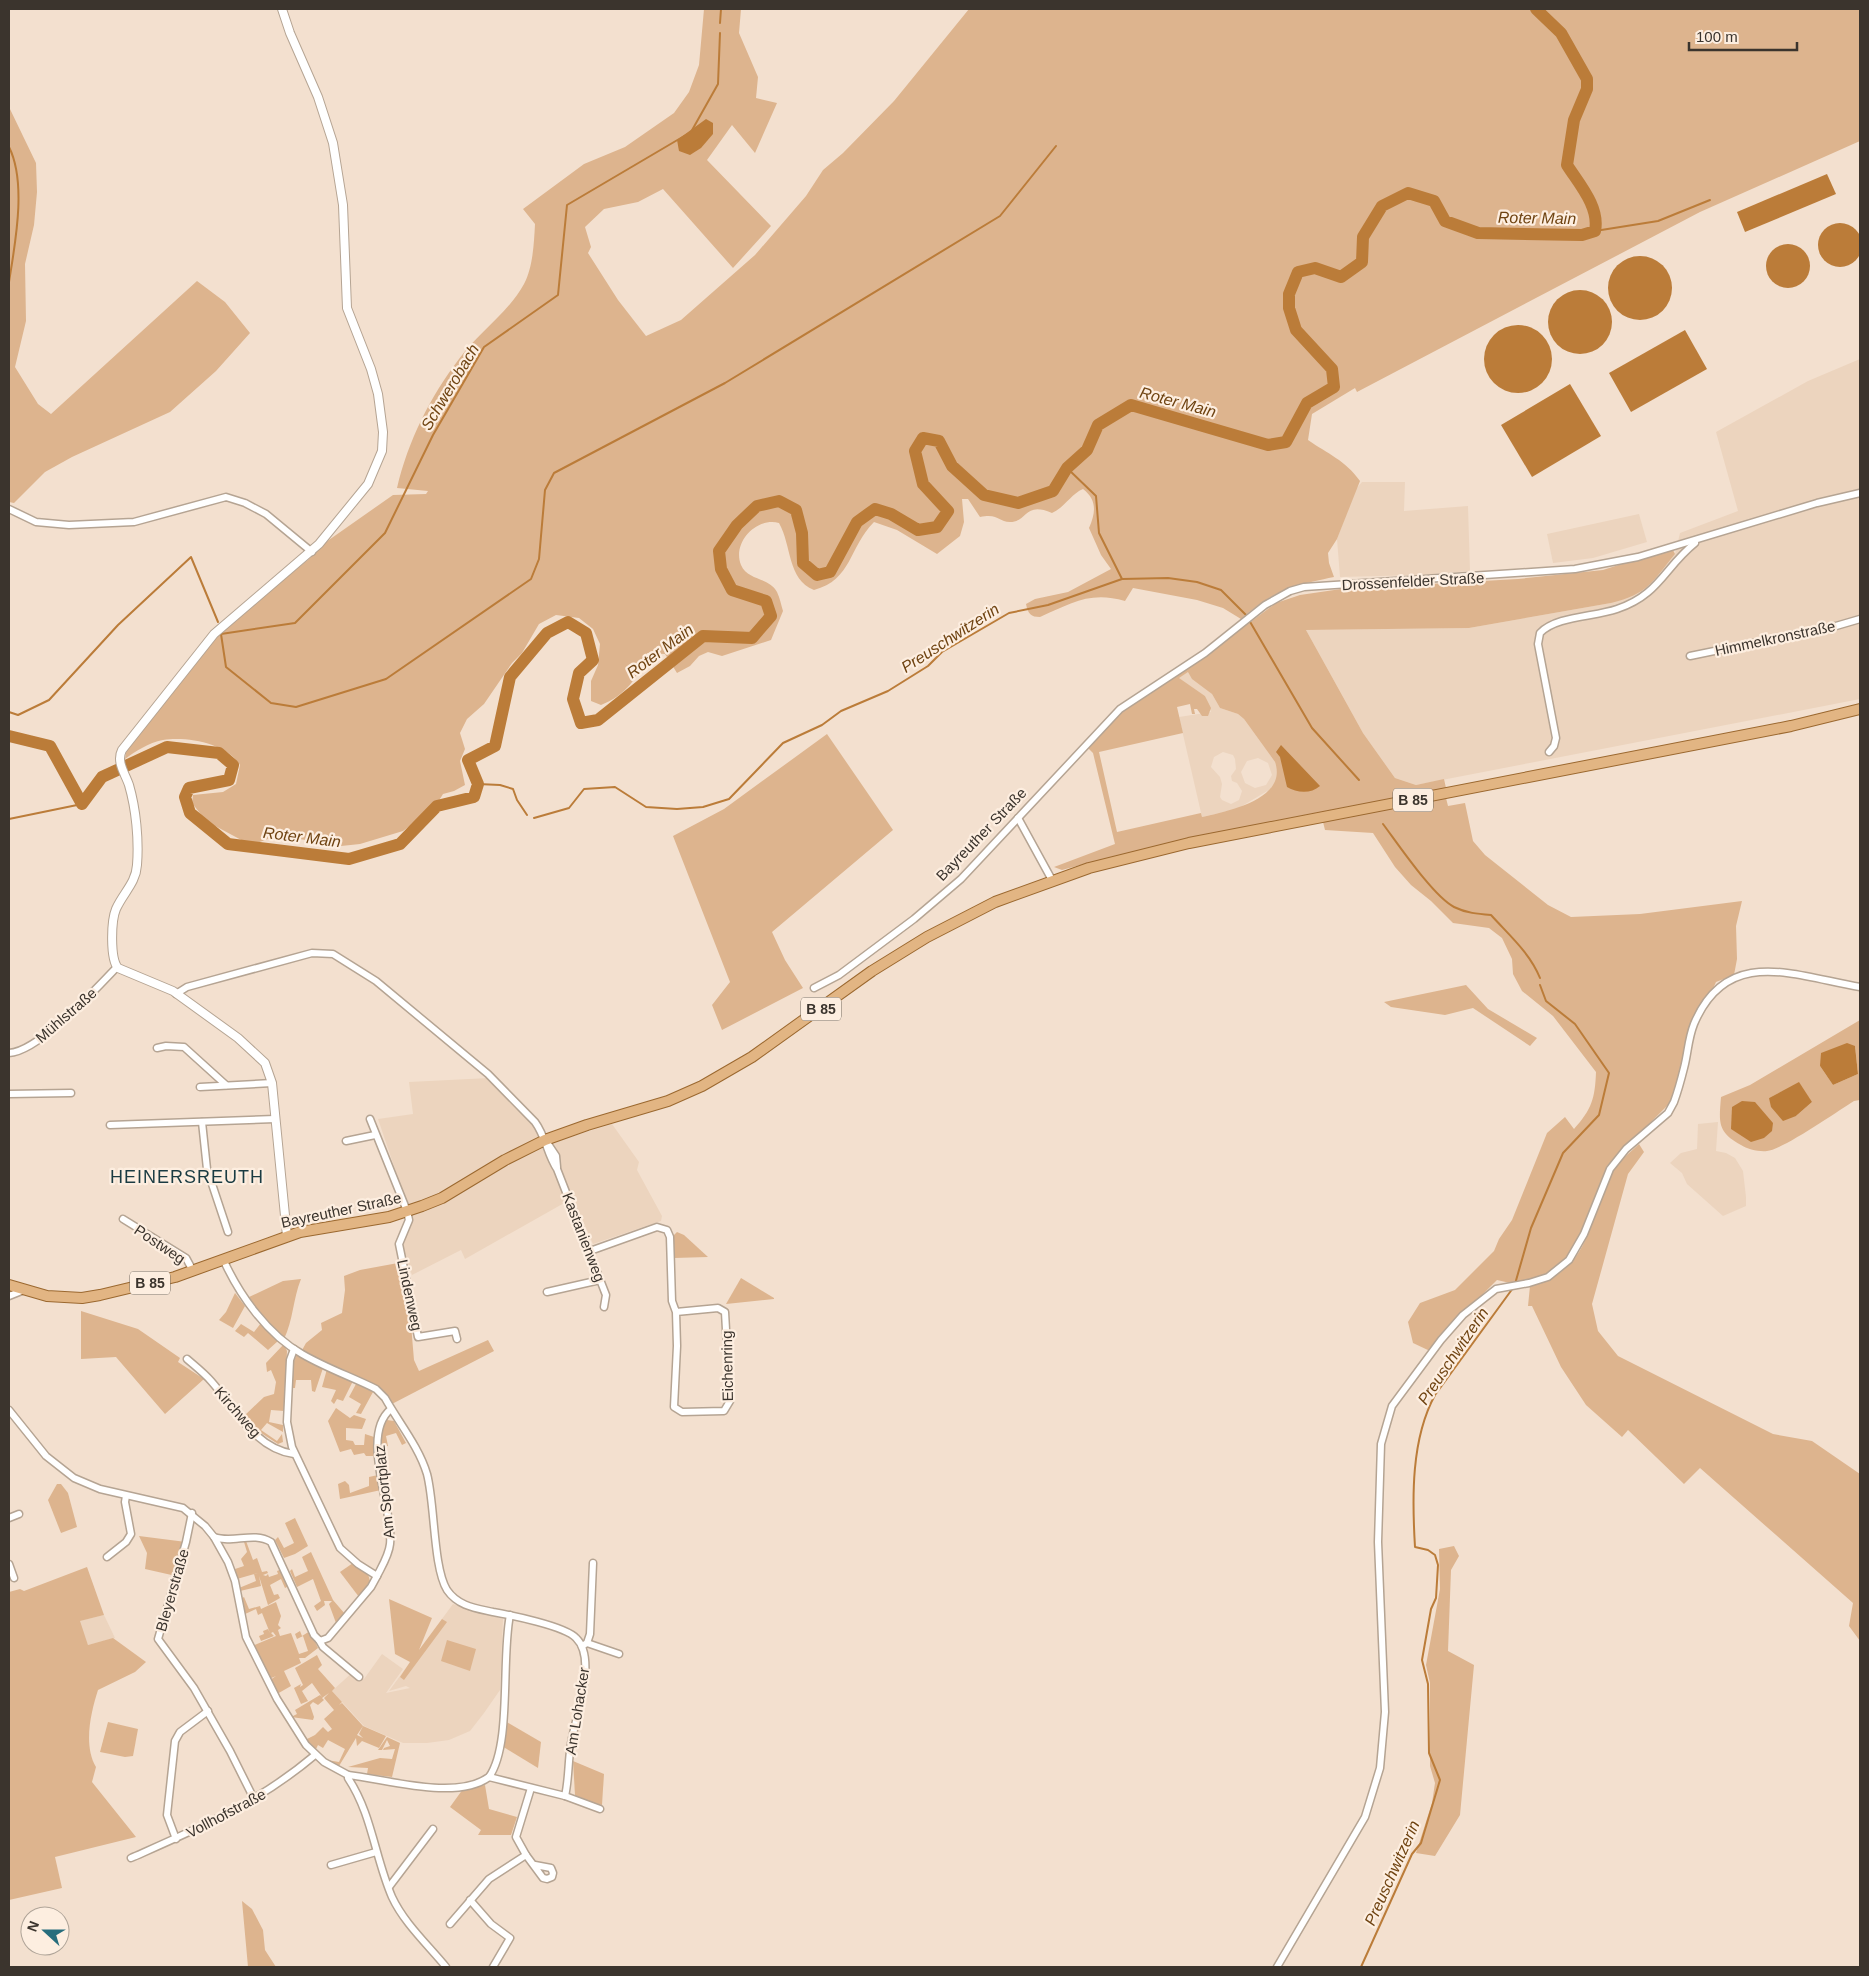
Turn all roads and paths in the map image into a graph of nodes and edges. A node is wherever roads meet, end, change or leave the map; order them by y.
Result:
1 (282, 9) edge
2 (1860, 493) edge
3 (9, 508) edge
4 (1698, 540) junction
5 (312, 552) junction
6 (1860, 619) edge
7 (1690, 656) dead end
8 (1156, 685) joint
9 (1860, 710) edge
10 (1549, 752) dead end
11 (1018, 818) junction
12 (1052, 880) junction
13 (117, 967) junction
14 (1860, 987) edge
15 (814, 988) dead end
16 (176, 994) junction
17 (156, 1048) dead end
18 (9, 1053) edge
19 (272, 1083) junction
20 (226, 1085) junction
21 (200, 1087) dead end
22 (71, 1093) dead end
23 (9, 1094) edge
24 (275, 1119) junction
25 (370, 1120) dead end
26 (202, 1122) junction
27 (110, 1125) dead end
28 (375, 1135) junction
29 (545, 1140) junction
30 (346, 1141) dead end
31 (407, 1211) junction
32 (123, 1220) dead end
33 (228, 1232) dead end
34 (287, 1236) junction
35 (590, 1251) junction
36 (224, 1261) junction
37 (193, 1271) junction
38 (600, 1280) junction
39 (9, 1284) edge
40 (25, 1290) junction
41 (547, 1292) dead end
42 (9, 1296) edge
43 (604, 1307) dead end
44 (676, 1312) junction
45 (457, 1338) dead end
46 (294, 1349) junction
47 (188, 1359) dead end
48 (391, 1408) junction
49 (9, 1410) edge
50 (294, 1454) junction
51 (126, 1496) junction
52 (19, 1514) dead end
53 (192, 1514) junction
54 (9, 1518) edge
55 (214, 1537) junction
56 (107, 1557) dead end
57 (9, 1564) edge
58 (592, 1564) dead end
59 (377, 1576) junction
60 (14, 1578) dead end
61 (510, 1615) junction
62 (319, 1640) junction
63 (585, 1645) junction
64 (619, 1654) dead end
65 (358, 1677) dead end
66 (208, 1711) junction
67 (315, 1755) junction
68 (348, 1775) junction
69 (489, 1777) junction
70 (531, 1788) junction
71 (565, 1796) junction
72 (254, 1800) junction
73 (600, 1810) dead end
74 (433, 1829) dead end
75 (176, 1839) junction
76 (376, 1852) junction
77 (526, 1855) junction
78 (131, 1858) dead end
79 (331, 1865) dead end
80 (535, 1865) dead end
81 (388, 1888) junction
82 (470, 1900) junction
83 (450, 1924) dead end
84 (446, 1967) edge
85 (493, 1967) edge
86 (1277, 1967) edge

1 - 5 street
2 - 4 street, Drossenfelder Straße
3 - 5 street
4 - 8 street, Drossenfelder Straße
4 - 10 street
5 - 13 street
6 - 7 street, Himmelkronstraße
8 - 11 street, Bayreuther Straße
9 - 12 main road, B 85
11 - 12 street
11 - 15 street, Bayreuther Straße
12 - 29 main road, Bayreuther Straße / B 85
13 - 16 street
13 - 18 street, Mühlstraße
14 - 86 street
16 - 19 street
16 - 29 street, Kastanienweg
17 - 20 street
19 - 20 street
19 - 24 street
20 - 21 street
22 - 23 street
24 - 26 street
24 - 34 street
25 - 28 street
26 - 27 street
26 - 33 street
28 - 30 street
28 - 31 street
29 - 31 main road, Bayreuther Straße / B 85
29 - 35 street, Kastanienweg
31 - 34 main road, Bayreuther Straße / B 85
31 - 45 street, Lindenweg
32 - 37 street, Postweg
34 - 36 main road, Bayreuther Straße / B 85
35 - 38 street, Kastanienweg
35 - 44 street, Eichenring
36 - 37 main road, Bayreuther Straße / B 85
36 - 46 street, Am Lohacker
37 - 40 main road, Bayreuther Straße / B 85
38 - 41 street
38 - 43 street, Kastanienweg
39 - 40 main road, Bayreuther Straße / B 85
40 - 42 street
44 - 44 street, Eichenring
46 - 48 street, Am Lohacker
46 - 50 street
47 - 50 street, Kirchweg
48 - 59 street, Am Sportplatz
48 - 61 street, Am Lohacker
49 - 51 street
50 - 59 street
51 - 53 street
51 - 56 street
52 - 54 street
53 - 55 street
53 - 66 street, Bleyerstraße
55 - 62 street
55 - 67 street
57 - 60 street
58 - 63 street
59 - 62 street, Am Sportplatz
61 - 63 street, Am Lohacker
61 - 69 street
62 - 65 street
63 - 64 street
63 - 71 street, Am Lohacker
66 - 72 street, Bleyerstraße
66 - 75 street
67 - 68 street
67 - 72 street, Vollhofstraße
68 - 69 street
68 - 76 street
69 - 70 street
70 - 71 street
70 - 77 street
71 - 73 street
72 - 75 street, Vollhofstraße
74 - 81 street
75 - 78 street, Vollhofstraße
76 - 79 street
76 - 81 street
77 - 80 street
77 - 82 street
81 - 84 street
82 - 83 street
82 - 85 street

